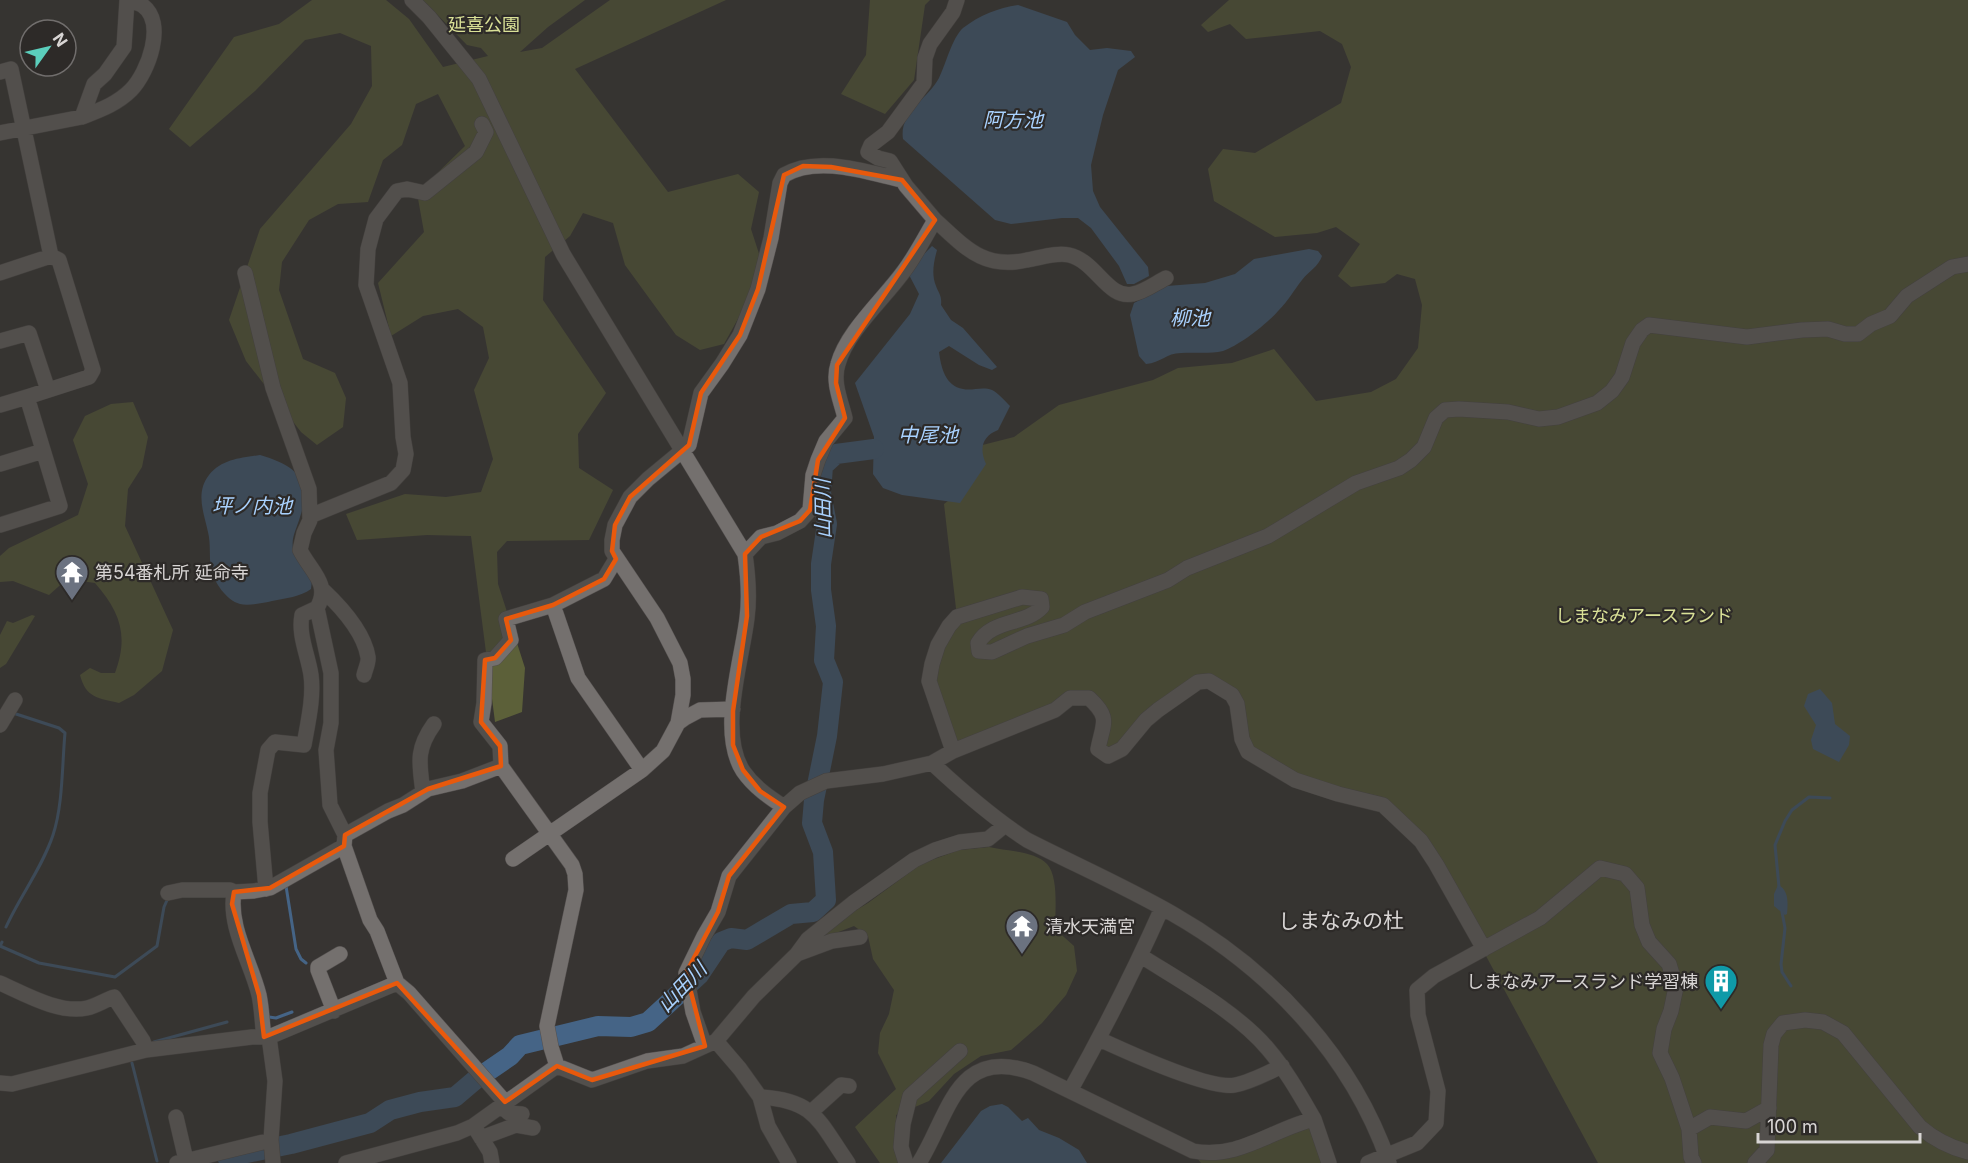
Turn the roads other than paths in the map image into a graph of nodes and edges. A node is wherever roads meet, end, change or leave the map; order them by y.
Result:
1 (128, 0) edge
2 (412, 0) edge
3 (957, 0) edge
4 (0, 72) edge
5 (82, 117) junction
6 (482, 124) dead end
7 (23, 128) junction
8 (0, 133) edge
9 (902, 180) junction
10 (935, 220) junction
11 (51, 256) junction
12 (1968, 264) edge
13 (0, 273) edge
14 (245, 273) dead end
15 (1166, 278) dead end
16 (0, 341) edge
17 (48, 390) junction
18 (27, 397) junction
19 (0, 405) edge
20 (43, 451) junction
21 (682, 451) junction
22 (0, 464) edge
23 (310, 516) junction
24 (0, 525) edge
25 (745, 554) junction
26 (616, 559) junction
27 (323, 590) junction
28 (553, 605) junction
29 (317, 608) junction
30 (364, 675) dead end
31 (15, 700) dead end
32 (733, 709) junction
33 (678, 723) junction
34 (434, 724) dead end
35 (0, 725) edge
36 (953, 751) junction
37 (932, 763) junction
38 (501, 766) junction
39 (642, 770) junction
40 (339, 788) dead end
41 (423, 792) junction
42 (784, 807) junction
43 (335, 815) junction
44 (1004, 826) junction
45 (548, 835) junction
46 (344, 840) junction
47 (513, 859) dead end
48 (266, 889) junction
49 (234, 892) junction
50 (168, 893) dead end
51 (1162, 908) junction
52 (860, 937) dead end
53 (1484, 948) junction
54 (340, 954) dead end
55 (797, 954) junction
56 (1141, 956) junction
57 (0, 983) edge
58 (397, 983) junction
59 (334, 1011) junction
60 (267, 1037) junction
61 (1099, 1039) junction
62 (710, 1044) junction
63 (145, 1046) junction
64 (960, 1051) dead end
65 (557, 1066) junction
66 (1282, 1066) junction
67 (0, 1083) edge
68 (849, 1086) dead end
69 (1070, 1091) junction
70 (760, 1097) junction
71 (503, 1104) junction
72 (1769, 1108) junction
73 (811, 1112) junction
74 (522, 1114) dead end
75 (176, 1117) dead end
76 (1314, 1119) junction
77 (533, 1128) dead end
78 (1689, 1129) junction
79 (478, 1132) junction
80 (271, 1140) junction
81 (1968, 1152) edge
82 (1388, 1160) edge
83 (181, 1161) edge
84 (356, 1161) edge
85 (273, 1163) edge
86 (492, 1163) edge
87 (789, 1163) edge
88 (848, 1163) edge
89 (906, 1163) edge
90 (919, 1163) edge
91 (1329, 1163) edge
92 (1368, 1163) edge
93 (1694, 1163) edge
94 (1755, 1163) edge

1 - 5 street
1 - 5 street
2 - 21 street
3 - 9 street
4 - 7 street
5 - 7 street
6 - 23 street
7 - 8 street
7 - 11 street
9 - 10 street
9 - 21 street
10 - 15 street
10 - 25 street
11 - 13 street
11 - 17 street
12 - 36 street
14 - 23 street
16 - 17 street
17 - 18 street
18 - 19 street
18 - 20 street
20 - 22 street
20 - 24 street
21 - 25 street
21 - 26 street
23 - 27 street
25 - 32 street
26 - 28 street
26 - 33 street
27 - 29 street
27 - 30 street
28 - 38 street
28 - 39 street
29 - 43 street
29 - 48 street
31 - 35 street
32 - 33 street
32 - 42 street
33 - 39 street
34 - 41 street
36 - 37 street
36 - 53 street
37 - 42 street
37 - 44 street
38 - 41 street
38 - 45 street
39 - 45 street
40 - 43 street
41 - 46 street
42 - 62 street
43 - 46 street
44 - 51 street
44 - 55 street
45 - 47 street
45 - 65 street
46 - 48 street
46 - 58 street
48 - 49 street
49 - 50 street
49 - 60 street
51 - 56 street
51 - 82 street
52 - 55 street
53 - 78 street
53 - 82 street
54 - 59 street
55 - 62 street
56 - 61 street
56 - 66 street
57 - 63 street
58 - 59 street
58 - 71 street
59 - 60 street
60 - 63 street
60 - 80 street
61 - 66 street
61 - 69 street
62 - 65 street
62 - 70 street
63 - 67 street
64 - 89 street
65 - 71 street
66 - 76 street
68 - 73 street
69 - 76 street
69 - 90 street
70 - 73 street
70 - 87 street
71 - 74 street
71 - 79 street
72 - 78 street
72 - 81 street
72 - 94 street
73 - 88 street
75 - 83 street
76 - 91 street
77 - 79 street
78 - 93 street
79 - 84 street
79 - 86 street
80 - 83 street
80 - 85 street
82 - 92 street

